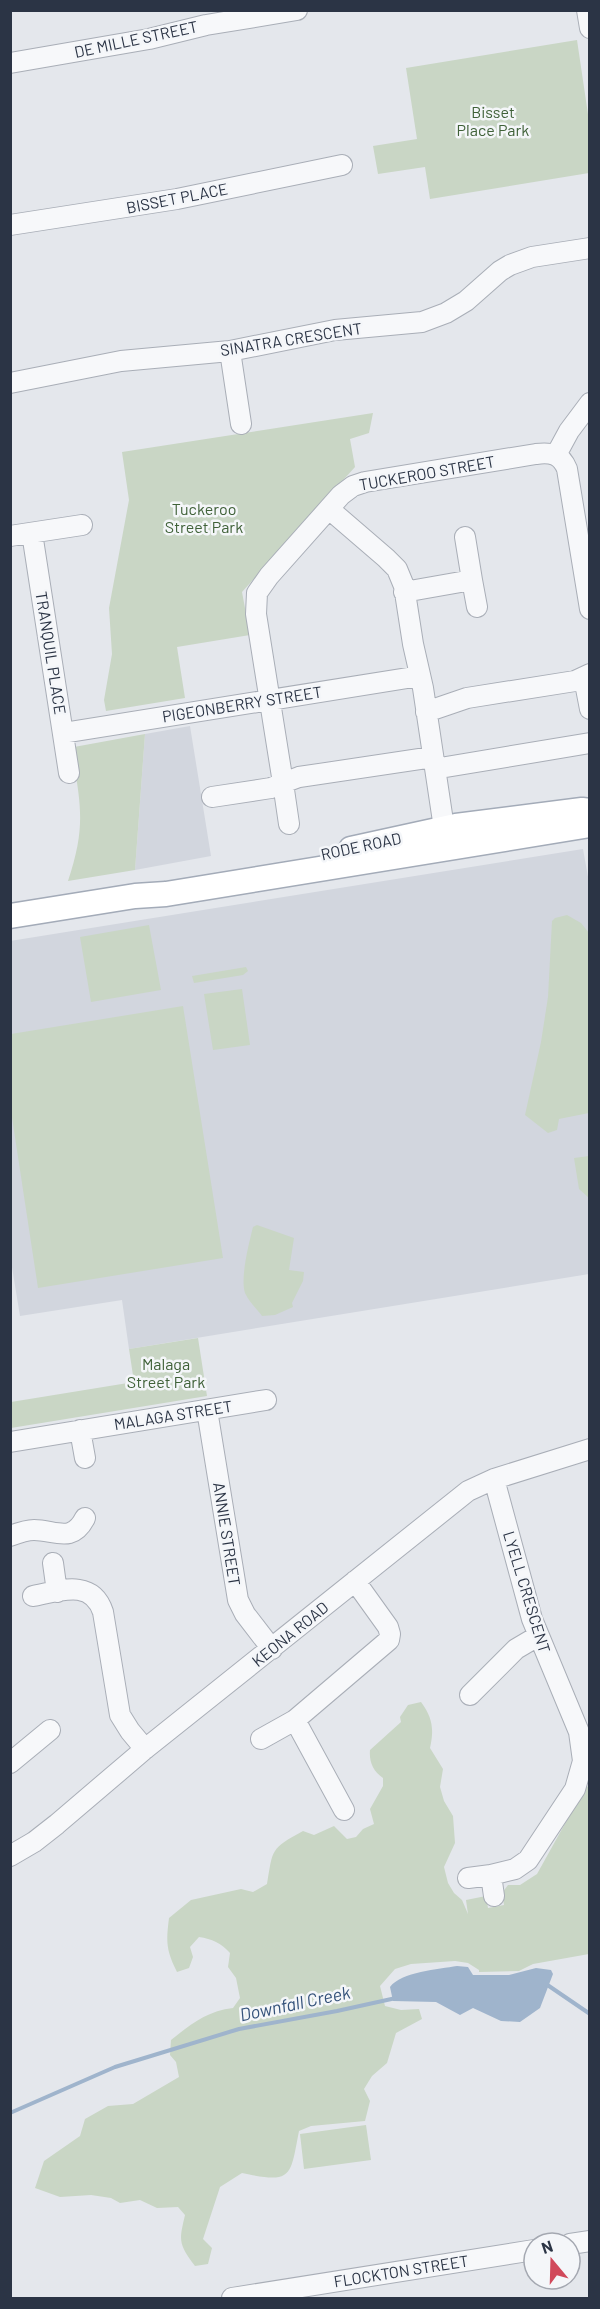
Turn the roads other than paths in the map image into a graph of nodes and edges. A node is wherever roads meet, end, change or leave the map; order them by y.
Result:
1 (297, 10) edge
2 (587, 10) edge
3 (253, 14) edge
4 (590, 28) edge
5 (10, 63) edge
6 (342, 165) dead end
7 (10, 225) edge
8 (590, 248) edge
9 (230, 351) junction
10 (10, 383) edge
11 (590, 403) edge
12 (241, 424) dead end
13 (556, 455) junction
14 (329, 509) junction
15 (82, 525) dead end
16 (32, 533) junction
17 (10, 536) edge
18 (465, 537) dead end
19 (472, 580) junction
20 (404, 592) junction
21 (477, 607) dead end
22 (590, 609) edge
23 (587, 676) edge
24 (421, 682) junction
25 (270, 700) junction
26 (590, 709) edge
27 (431, 710) junction
28 (63, 733) junction
29 (590, 743) edge
30 (440, 762) junction
31 (69, 773) dead end
32 (283, 783) junction
33 (212, 797) dead end
34 (590, 811) edge
35 (289, 824) dead end
36 (590, 825) edge
37 (451, 834) junction
38 (10, 916) edge
39 (266, 1400) dead end
40 (207, 1410) junction
41 (80, 1430) junction
42 (10, 1442) edge
43 (590, 1449) edge
44 (85, 1458) dead end
45 (494, 1479) junction
46 (85, 1518) dead end
47 (10, 1536) edge
48 (52, 1563) dead end
49 (355, 1581) junction
50 (57, 1592) junction
51 (33, 1596) dead end
52 (538, 1636) junction
53 (272, 1649) junction
54 (470, 1695) dead end
55 (295, 1720) junction
56 (50, 1730) dead end
57 (261, 1739) dead end
58 (145, 1749) junction
59 (10, 1763) edge
60 (344, 1810) dead end
61 (10, 1856) edge
62 (490, 1875) junction
63 (468, 1878) dead end
64 (494, 1896) dead end
65 (522, 2252) edge
66 (232, 2298) edge

1 - 3 street, DE MILLE STREET
2 - 4 street
3 - 5 street, DE MILLE STREET
6 - 7 street, BISSET PLACE
8 - 9 street, SINATRA CRESCENT
9 - 10 street, SINATRA CRESCENT
9 - 12 street
11 - 13 street
13 - 14 street, TUCKEROO STREET
13 - 22 street
14 - 20 street
14 - 25 street, TUCKEROO STREET
15 - 16 street
16 - 17 street
16 - 28 street, TRANQUIL PLACE
18 - 19 street
19 - 20 street
19 - 21 street
20 - 24 street
23 - 26 street
23 - 27 street
24 - 25 street, PIGEONBERRY STREET
24 - 27 street
25 - 28 street, PIGEONBERRY STREET
25 - 32 street, TUCKEROO STREET
27 - 30 street
28 - 31 street, TRANQUIL PLACE
29 - 30 street
30 - 32 street
30 - 37 street
32 - 33 street
32 - 35 street, TUCKEROO STREET
34 - 37 main road, RODE ROAD
36 - 37 main road, RODE ROAD
37 - 38 main road, RODE ROAD
39 - 40 street, MALAGA STREET
40 - 41 street, MALAGA STREET
40 - 53 street, ANNIE STREET
41 - 42 street, MALAGA STREET
41 - 44 street
43 - 45 street, KEONA ROAD
45 - 49 street, KEONA ROAD
45 - 52 street, LYELL CRESCENT
46 - 47 street
48 - 50 street
49 - 53 street, KEONA ROAD
49 - 55 street
50 - 51 street
50 - 58 street
52 - 54 street
52 - 62 street, LYELL CRESCENT
53 - 58 street, KEONA ROAD
55 - 57 street
55 - 60 street
56 - 59 street
58 - 61 street, KEONA ROAD
62 - 63 street, LYELL CRESCENT
62 - 64 street
65 - 66 street, FLOCKTON STREET

